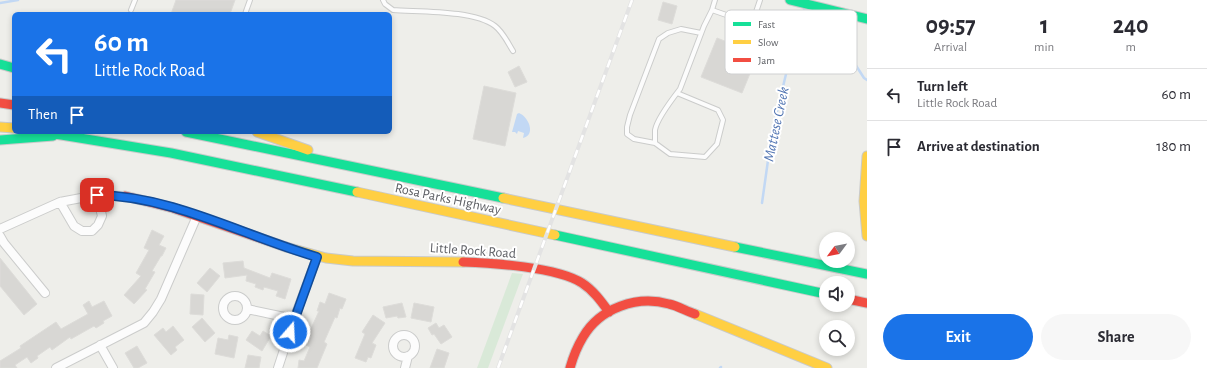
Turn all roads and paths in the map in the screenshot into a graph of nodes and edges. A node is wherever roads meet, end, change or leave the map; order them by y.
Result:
1 (135, 0) edge
2 (250, 0) edge
3 (383, 0) edge
4 (715, 0) edge
5 (760, 0) edge
6 (793, 1) edge
7 (131, 10) dead end
8 (712, 10) junction
9 (757, 10) edge
10 (832, 10) edge
11 (246, 12) edge
12 (725, 15) edge
13 (857, 16) edge
14 (867, 19) edge
15 (702, 33) junction
16 (513, 51) dead end
17 (0, 64) edge
18 (12, 67) edge
19 (677, 93) junction
20 (0, 103) edge
21 (12, 104) edge
22 (0, 127) edge
23 (12, 128) edge
24 (57, 134) edge
25 (195, 134) edge
26 (262, 134) edge
27 (64, 135) junction
28 (0, 140) edge
29 (655, 143) junction
30 (867, 156) edge
31 (351, 167) junction
32 (97, 195) junction
33 (125, 196) joint
34 (60, 202) junction
35 (197, 216) junction
36 (0, 229) edge
37 (867, 233) edge
38 (0, 236) edge
39 (317, 257) junction
40 (867, 274) edge
41 (819, 292) edge
42 (45, 293) dead end
43 (855, 300) edge
44 (867, 303) edge
45 (247, 309) dead end
46 (609, 312) junction
47 (294, 319) junction
48 (100, 345) junction
49 (408, 356) dead end
50 (56, 368) edge
51 (113, 368) edge
52 (278, 368) edge
53 (406, 368) edge
54 (570, 368) edge
55 (827, 368) edge

1 - 7 lane
2 - 11 lane
3 - 16 lane
4 - 8 lane
5 - 9 lane
6 - 10 main road
8 - 12 lane
8 - 15 lane
13 - 14 main road
15 - 19 lane
15 - 29 lane
17 - 18 main road
19 - 29 lane
19 - 29 lane
20 - 21 main road
22 - 23 main road
24 - 27 main road
25 - 31 main road
26 - 31 main road
27 - 28 main road
27 - 41 main road, Rosa Parks Highway
30 - 37 main road
31 - 40 main road, Rosa Parks Highway
32 - 33 street, Little Rock Road
32 - 34 street, Little Rock Road
32 - 34 street
33 - 35 main road, Little Rock Road
34 - 36 street, Little Rock Road
35 - 39 main road, Little Rock Road
35 - 48 street
38 - 42 street
39 - 46 main road, Little Rock Road
39 - 47 street
43 - 44 main road
45 - 47 street
46 - 54 main road
46 - 55 main road
47 - 52 street
48 - 50 street
48 - 51 street
49 - 53 street

